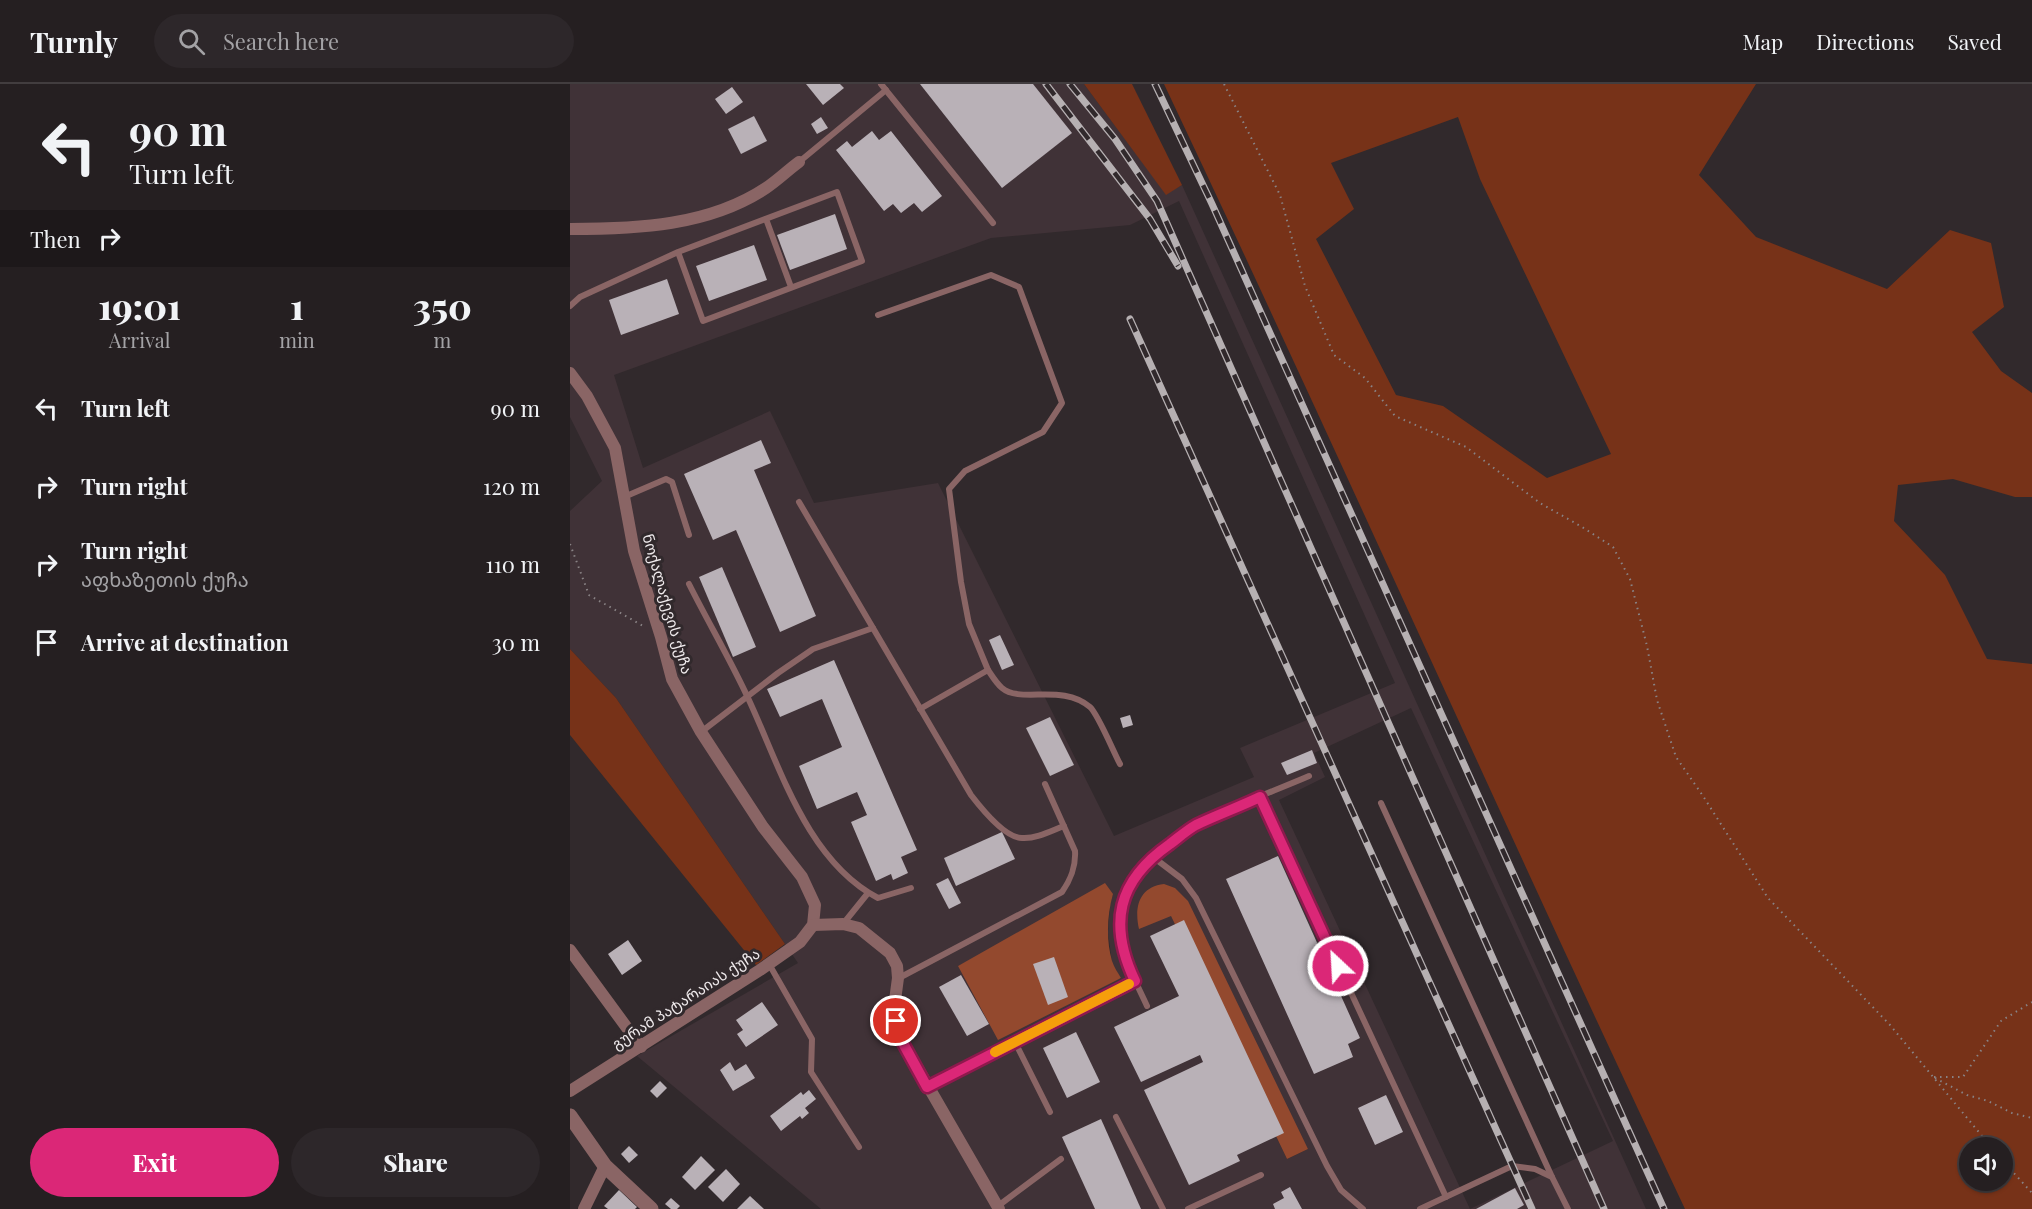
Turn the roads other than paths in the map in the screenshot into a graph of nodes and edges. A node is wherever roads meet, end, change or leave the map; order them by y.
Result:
1 (881, 84) edge
2 (886, 90) junction
3 (799, 162) joint
4 (766, 219) junction
5 (993, 223) dead end
6 (570, 229) edge
7 (678, 252) junction
8 (791, 287) junction
9 (570, 306) edge
10 (878, 315) dead end
11 (570, 373) edge
12 (624, 497) junction
13 (799, 502) dead end
14 (689, 535) dead end
15 (688, 584) dead end
16 (873, 628) junction
17 (988, 670) junction
18 (747, 696) junction
19 (921, 709) junction
20 (701, 732) junction
21 (1119, 764) dead end
22 (1310, 776) dead end
23 (1045, 783) dead end
24 (1260, 797) junction
25 (1381, 803) dead end
26 (1064, 826) junction
27 (1153, 857) junction
28 (911, 888) dead end
29 (868, 893) junction
30 (843, 924) junction
31 (813, 925) junction
32 (570, 950) edge
33 (768, 964) junction
34 (898, 978) junction
35 (1135, 981) junction
36 (1147, 1006) dead end
37 (1015, 1042) junction
38 (641, 1047) junction
39 (927, 1087) junction
40 (570, 1091) edge
41 (1050, 1112) dead end
42 (570, 1116) edge
43 (1116, 1117) dead end
44 (860, 1147) dead end
45 (1060, 1159) dead end
46 (605, 1166) junction
47 (1261, 1175) dead end
48 (1552, 1177) junction
49 (1446, 1197) junction
50 (998, 1208) edge
51 (584, 1209) edge
52 (651, 1209) edge
53 (1163, 1209) edge
54 (1188, 1209) edge
55 (1363, 1209) edge
56 (1420, 1209) edge
57 (1568, 1209) edge

1 - 2 lane
2 - 3 lane
2 - 5 lane
3 - 6 street
4 - 7 lane
4 - 8 lane
4 - 8 lane
7 - 8 lane
7 - 9 lane
10 - 17 lane
11 - 12 street, ნოქალაქევის ქუჩა
12 - 14 lane
12 - 20 street, ნოქალაქევის ქუჩა
13 - 16 lane
15 - 18 lane
16 - 18 lane
16 - 19 lane
17 - 19 lane
17 - 21 lane
18 - 20 lane
18 - 29 lane
19 - 26 lane
20 - 31 street, ნოქალაქევის ქუჩა
22 - 24 lane
23 - 26 lane
24 - 27 lane
24 - 49 lane
25 - 48 lane
26 - 34 lane
27 - 35 lane
27 - 55 lane
28 - 29 lane
29 - 30 lane
30 - 31 street
30 - 34 street
31 - 33 street, გურამ პატარაიას ქუჩა
32 - 38 street
33 - 38 street, გურამ პატარაიას ქუჩა
33 - 44 lane
34 - 39 street
35 - 36 lane
35 - 37 lane
37 - 39 lane
37 - 41 lane
38 - 40 street, გურამ პატარაიას ქუჩა
39 - 50 street
42 - 46 street
43 - 53 lane
45 - 50 lane
46 - 51 street
46 - 52 street
47 - 54 lane
48 - 49 lane
48 - 57 lane
49 - 56 lane

